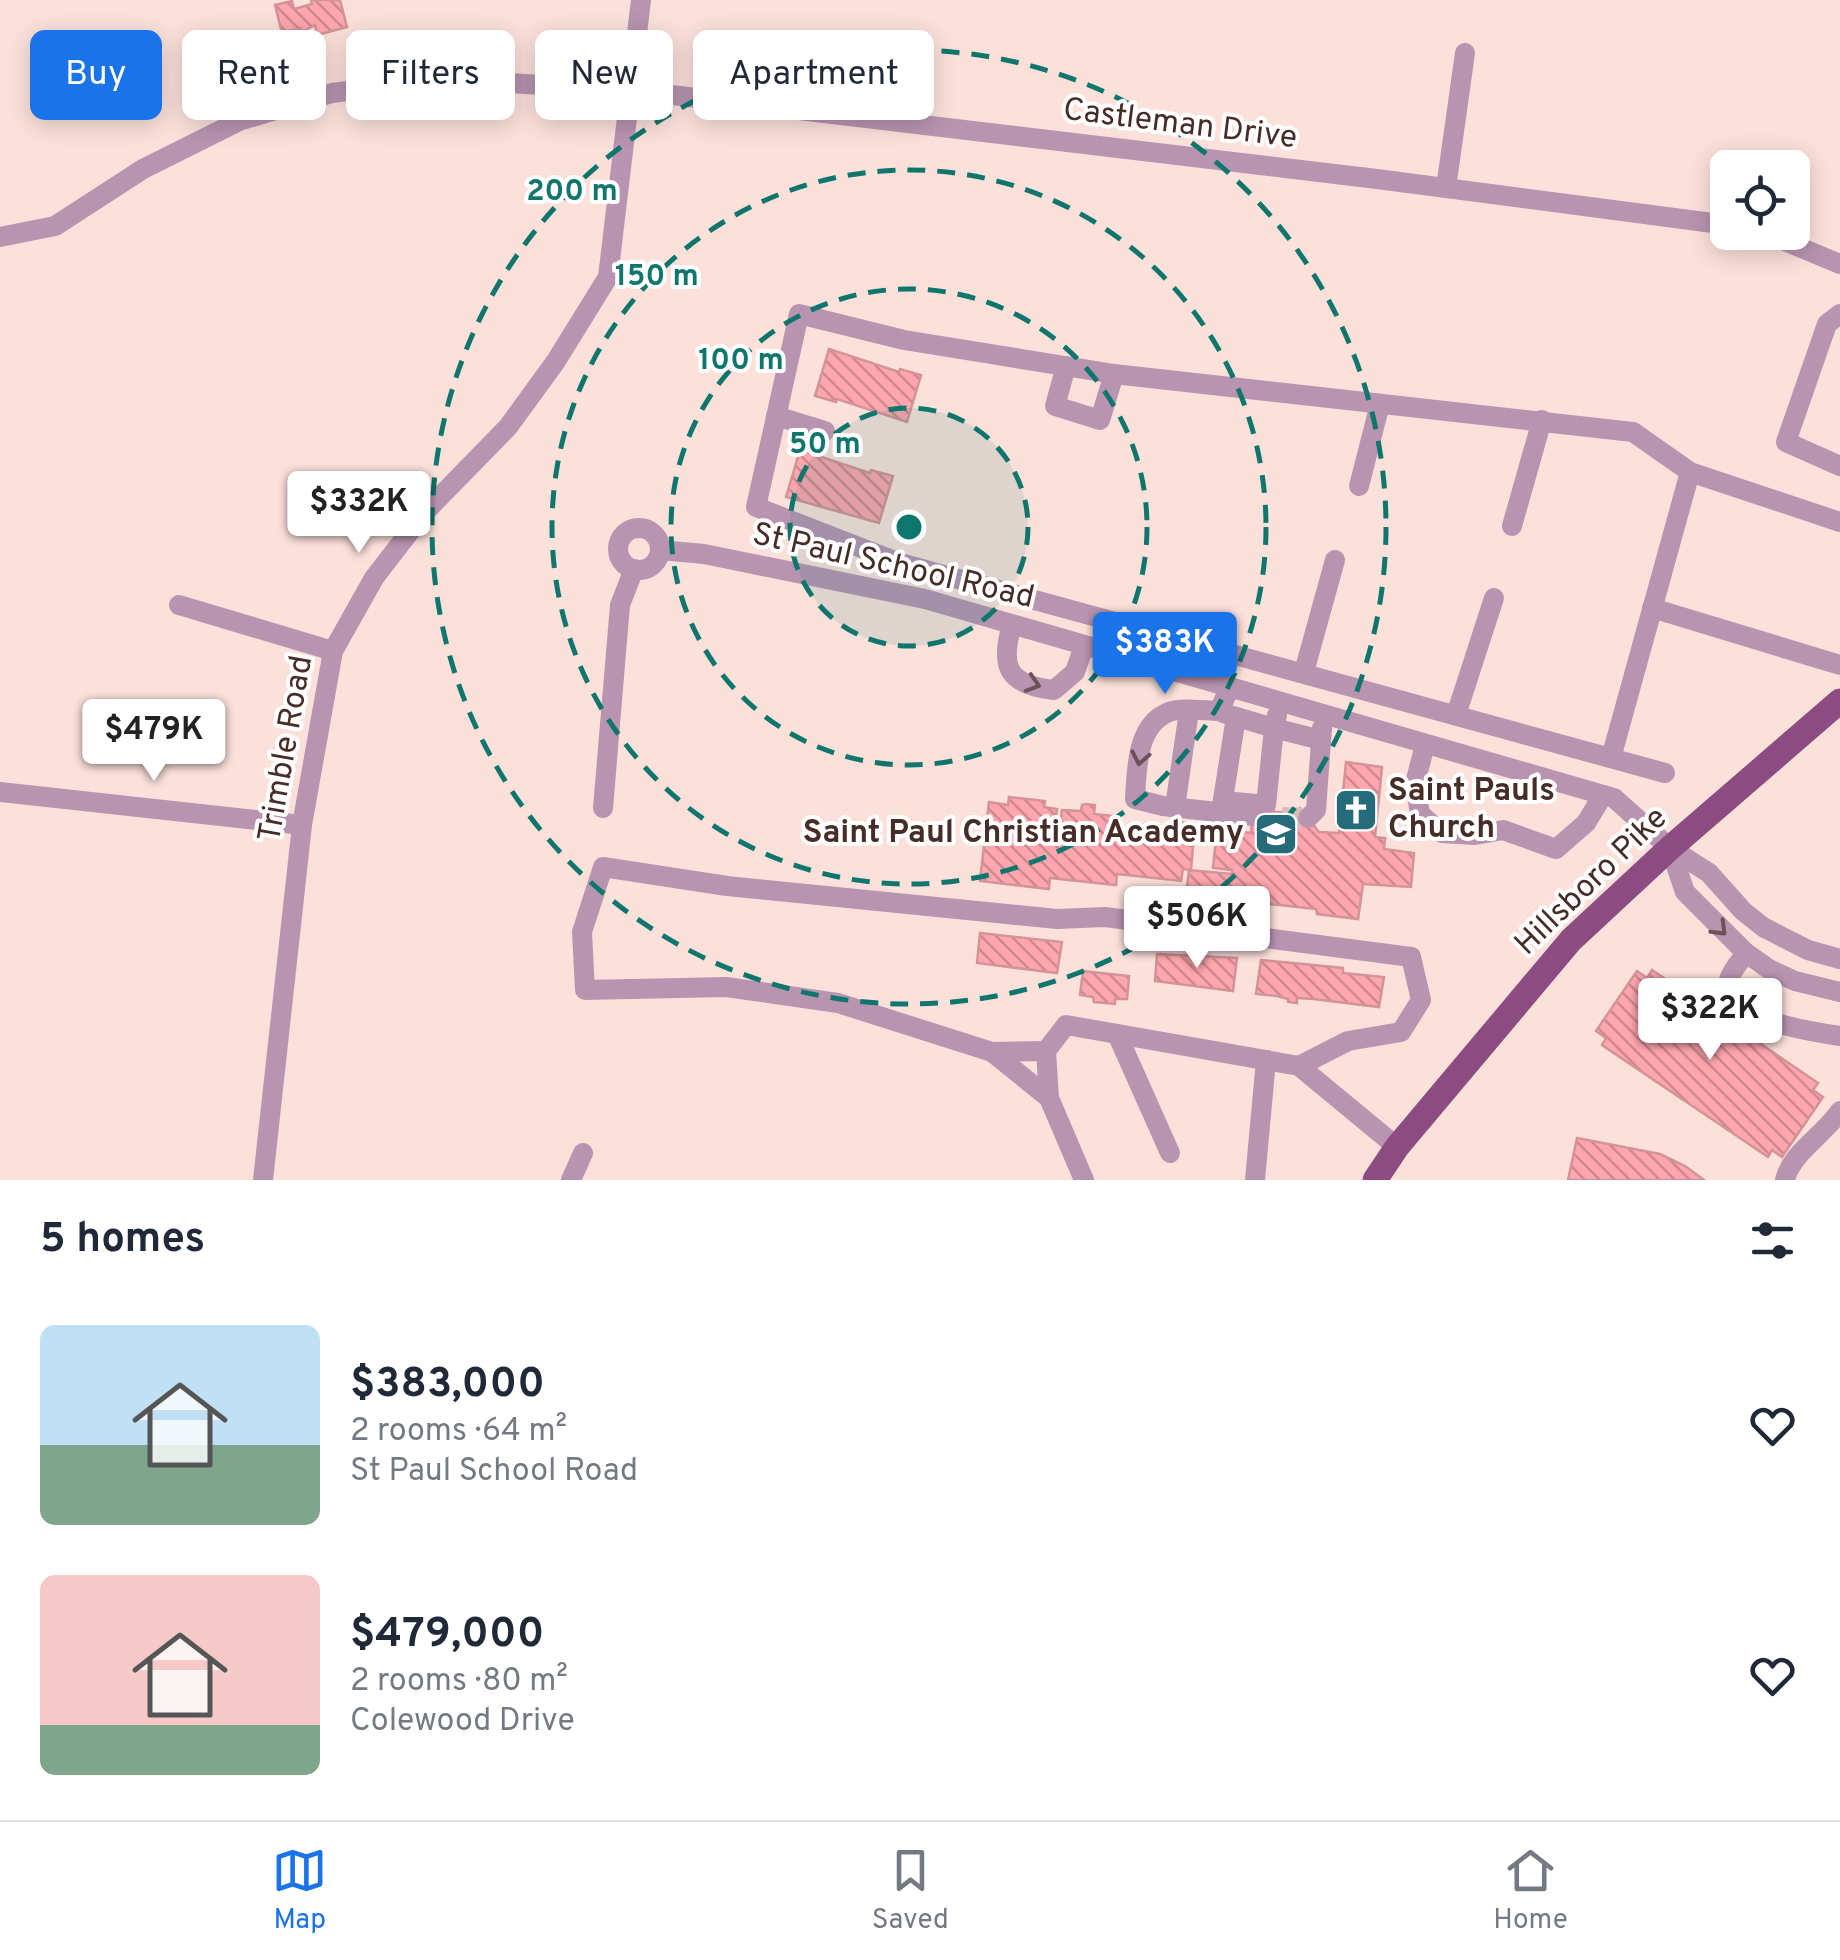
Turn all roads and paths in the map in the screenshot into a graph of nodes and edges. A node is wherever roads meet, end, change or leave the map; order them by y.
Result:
1 (641, 0) edge
2 (637, 30) edge
3 (1465, 53) dead end
4 (535, 85) edge
5 (673, 95) edge
6 (626, 120) edge
7 (1446, 188) junction
8 (1710, 222) edge
9 (0, 237) edge
10 (1806, 250) edge
11 (1840, 264) edge
12 (1840, 314) edge
13 (1066, 366) junction
14 (1114, 374) junction
15 (1380, 404) junction
16 (776, 416) junction
17 (1542, 420) junction
18 (825, 431) dead end
19 (1840, 466) edge
20 (1690, 472) junction
21 (1359, 486) dead end
22 (1840, 522) edge
23 (1512, 526) dead end
24 (660, 550) junction
25 (1336, 560) dead end
26 (634, 569) junction
27 (1494, 598) dead end
28 (178, 605) dead end
29 (1652, 608) junction
30 (1012, 625) junction
31 (1084, 646) junction
32 (333, 652) junction
33 (1840, 665) edge
34 (1304, 672) junction
35 (1229, 689) junction
36 (1280, 704) junction
37 (1838, 708) edge
38 (1189, 711) junction
39 (1227, 714) junction
40 (1456, 715) junction
41 (1323, 716) junction
42 (1274, 728) junction
43 (1321, 740) junction
44 (1425, 745) junction
45 (1611, 758) junction
46 (1665, 773) dead end
47 (0, 792) edge
48 (1604, 795) junction
49 (1175, 807) junction
50 (1222, 807) junction
51 (604, 808) dead end
52 (1252, 816) tunnel mouth
53 (1308, 818) dead end
54 (302, 825) junction
55 (1670, 848) junction
56 (1746, 952) junction
57 (1840, 958) edge
58 (1840, 992) edge
59 (1117, 1034) junction
60 (1840, 1036) edge
61 (1046, 1051) junction
62 (992, 1052) junction
63 (1266, 1060) junction
64 (1298, 1066) junction
65 (1050, 1098) junction
66 (1840, 1111) edge
67 (1398, 1148) junction
68 (584, 1153) dead end
69 (1170, 1153) dead end
70 (263, 1180) edge
71 (572, 1180) edge
72 (1084, 1180) edge
73 (1255, 1180) edge
74 (1375, 1180) edge
75 (1784, 1180) edge

1 - 2 street, Trimble Road
3 - 7 street
4 - 9 street, Castleman Drive
5 - 7 street, Castleman Drive
6 - 32 street, Trimble Road
7 - 8 street, Castleman Drive
10 - 11 street
12 - 19 street
13 - 14 street
13 - 14 street
13 - 16 street
14 - 15 street
15 - 17 street
15 - 21 street
16 - 18 street
16 - 34 street
17 - 20 street
17 - 23 street
20 - 22 street
20 - 29 street
24 - 26 street
24 - 26 street
24 - 30 street, St Paul School Road
25 - 34 street
26 - 51 street
27 - 40 street
28 - 32 street
29 - 33 street
29 - 45 street
30 - 31 street, St Paul School Road
30 -> 31 street
31 - 35 street, St Paul School Road
32 - 54 street, Trimble Road
34 - 40 street
35 - 36 street, St Paul School Road
35 - 39 street
36 - 41 street, St Paul School Road
36 - 42 street
37 - 55 main road, Hillsboro Pike
38 - 39 street
38 - 49 street
38 -> 49 street
39 - 42 street
39 - 50 street
40 - 45 street
41 - 43 street
41 - 44 street, St Paul School Road
42 - 43 street
42 - 50 street
43 - 53 street
44 - 48 street, St Paul School Road
44 - 48 street
45 - 46 street
47 - 54 street
48 - 55 street, St Paul School Road
49 - 50 street
50 - 52 street
54 - 70 street, Trimble Road
55 -> 56 street
55 - 57 street, St Paul School Road
55 - 67 main road, Hillsboro Pike
56 - 58 street
56 - 60 street
59 - 61 street
59 - 63 street
59 - 69 street
61 - 62 street
61 - 65 street
62 - 64 street
62 - 65 street
63 - 64 street
63 - 73 street
64 - 67 street
65 - 72 street
66 - 75 street
67 - 74 main road, Hillsboro Pike
68 - 71 street

